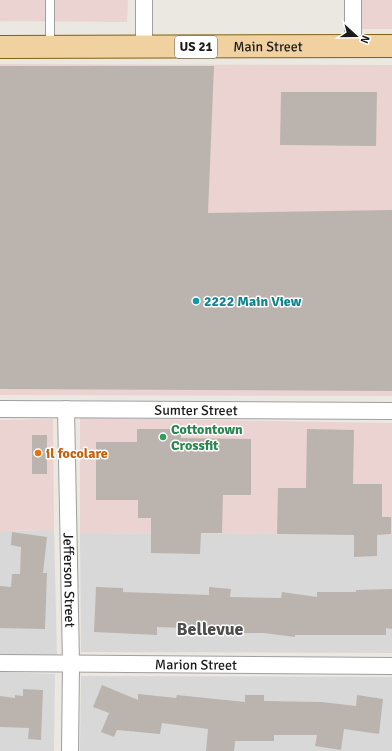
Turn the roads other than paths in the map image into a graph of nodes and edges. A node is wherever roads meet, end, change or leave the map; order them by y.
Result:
1 (50, 0) edge
2 (144, 0) edge
3 (353, 0) edge
4 (353, 46) junction
5 (392, 46) edge
6 (0, 47) edge
7 (50, 47) junction
8 (144, 47) junction
9 (0, 409) edge
10 (66, 410) junction
11 (392, 411) edge
12 (0, 662) edge
13 (71, 663) junction
14 (392, 666) edge
15 (70, 751) edge

1 - 7 lane
2 - 8 street
3 - 4 street
4 - 5 main road, Main Street / US 21
4 - 8 main road, Main Street / US 21
6 - 7 main road, Main Street / US 21
7 - 8 main road, Main Street / US 21
9 - 10 street, Sumter Street
10 - 11 street, Sumter Street
10 - 13 street, Jefferson Street
12 - 13 street, Marion Street
13 - 14 street, Marion Street
13 - 15 street, Jefferson Street

